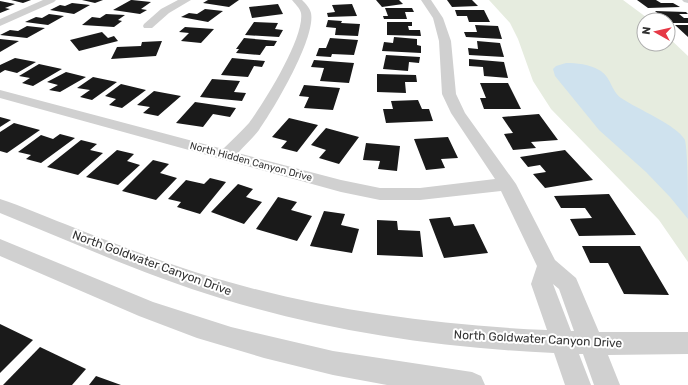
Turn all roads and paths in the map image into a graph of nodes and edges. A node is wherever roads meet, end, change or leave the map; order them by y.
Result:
1 (51, 0) edge
2 (186, 0) edge
3 (298, 0) edge
4 (426, 0) edge
5 (0, 23) edge
6 (148, 26) dead end
7 (0, 94) edge
8 (226, 155) junction
9 (507, 184) junction
10 (0, 206) edge
11 (0, 247) edge
12 (548, 266) junction
13 (563, 342) junction
14 (688, 343) edge
15 (592, 344) junction
16 (575, 376) edge
17 (604, 376) edge
18 (472, 385) edge

1 - 5 street
2 - 6 street
3 - 8 street
4 - 9 street
7 - 8 street, North Hidden Canyon Drive
8 - 9 street, North Hidden Canyon Drive
9 - 12 street
10 - 13 street, North Goldwater Canyon Drive
11 - 18 street
12 - 13 street
12 - 15 street
13 - 15 street, North Goldwater Canyon Drive
13 - 16 street
14 - 15 street, North Goldwater Canyon Drive
15 - 17 street

